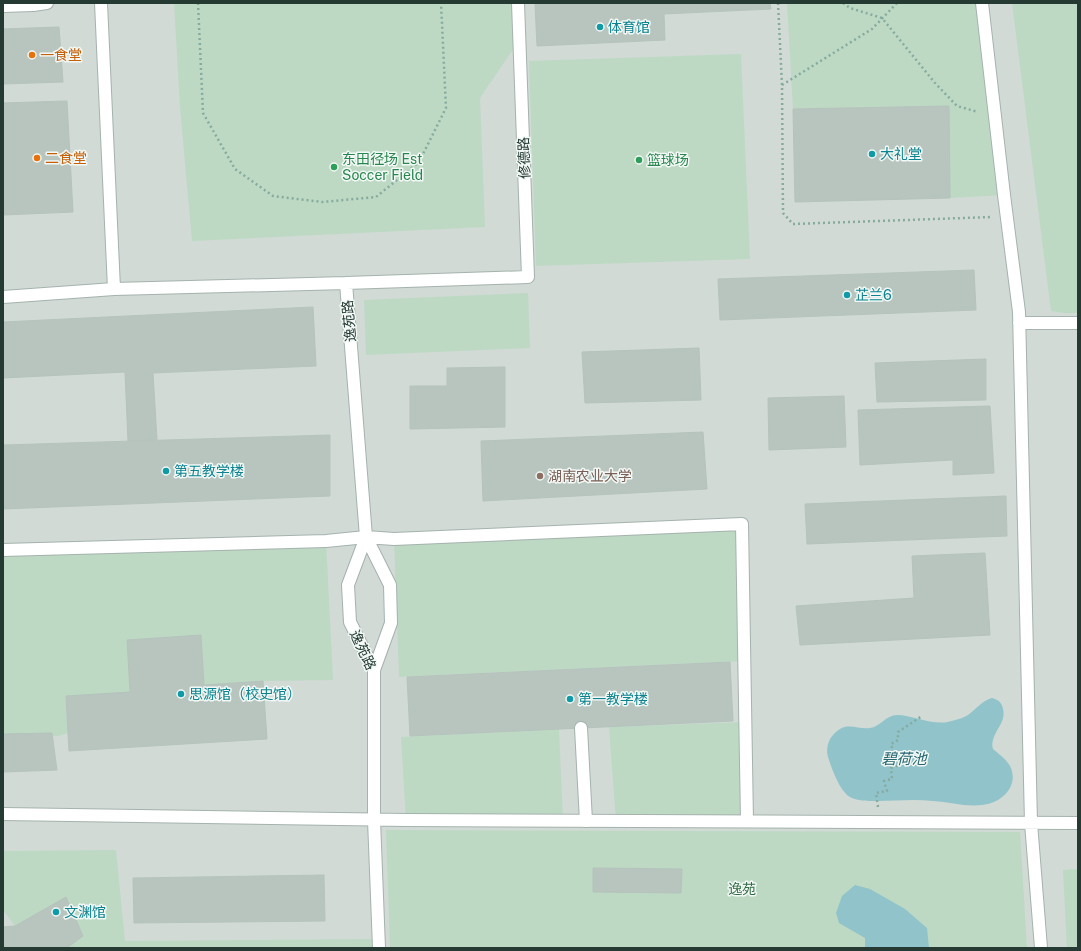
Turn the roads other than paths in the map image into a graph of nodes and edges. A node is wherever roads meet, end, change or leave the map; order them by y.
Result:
1 (47, 3) edge
2 (101, 3) edge
3 (518, 3) edge
4 (982, 3) edge
5 (3, 6) edge
6 (346, 284) junction
7 (114, 289) junction
8 (3, 297) edge
9 (1019, 323) junction
10 (1078, 323) edge
11 (366, 537) junction
12 (3, 550) edge
13 (374, 670) junction
14 (581, 728) dead end
15 (3, 814) edge
16 (374, 820) junction
17 (586, 821) junction
18 (747, 821) junction
19 (1078, 822) edge
20 (1031, 823) junction
21 (379, 948) edge
22 (1041, 948) edge

1 - 5 street
2 - 7 street
3 - 6 street, 修德路
4 - 9 street
6 - 7 street
6 - 11 street, 逸苑路
7 - 8 street
9 - 10 street
9 - 20 street
11 - 12 street
11 - 13 street
11 - 13 street, 逸苑路
11 - 18 street
13 - 16 street, 逸苑路
14 - 17 street
15 - 16 street
16 - 17 street
16 - 21 street, 逸苑路
17 - 18 street
18 - 20 street
19 - 20 street
20 - 22 street

